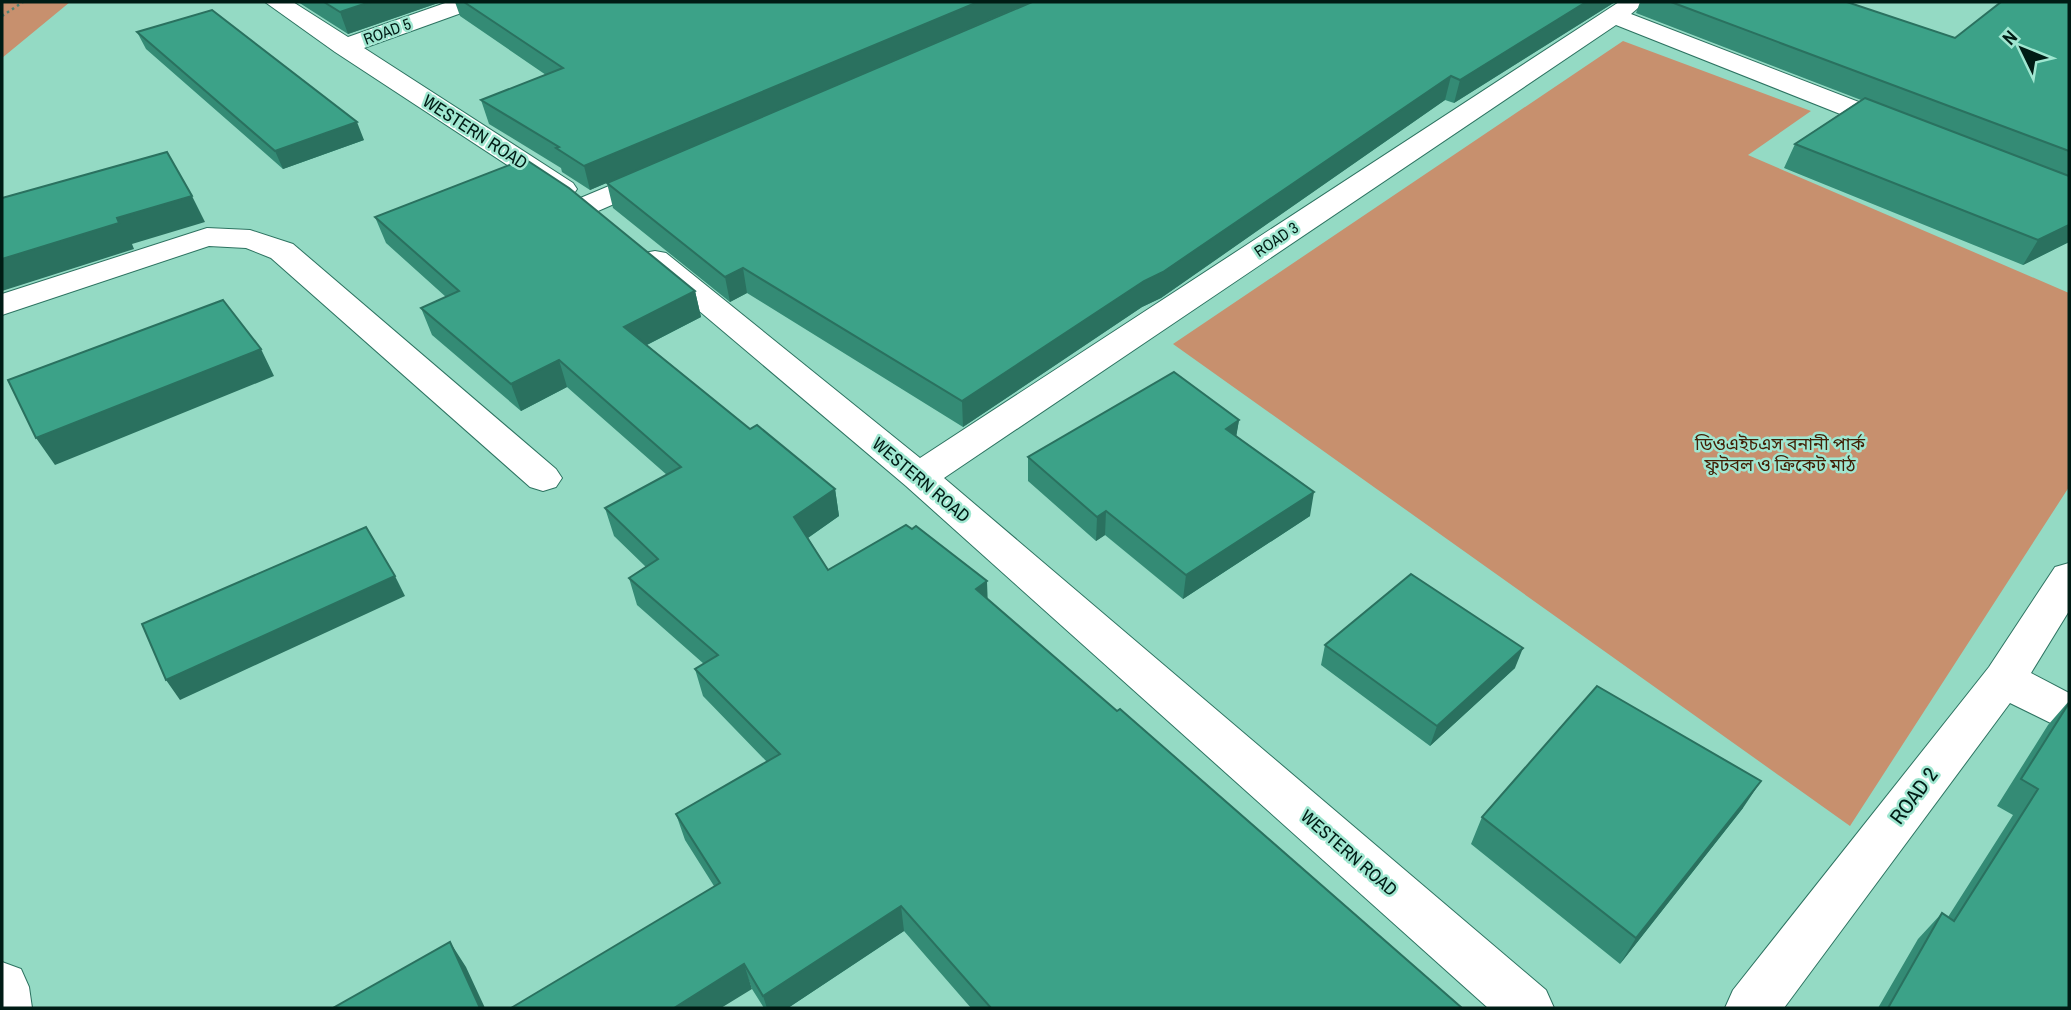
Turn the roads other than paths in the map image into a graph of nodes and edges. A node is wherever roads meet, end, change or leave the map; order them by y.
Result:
1 (277, 2) edge
2 (470, 2) edge
3 (1624, 9) edge
4 (344, 47) junction
5 (1927, 138) edge
6 (688, 162) edge
7 (588, 205) junction
8 (2, 305) edge
9 (919, 477) junction
10 (542, 478) dead end
11 (2069, 578) edge
12 (2004, 678) junction
13 (2069, 714) edge
14 (2, 987) edge
15 (5, 1008) edge
16 (1527, 1008) edge
17 (1752, 1008) edge

1 - 4 street, WESTERN ROAD
2 - 4 street, ROAD 5
3 - 5 street
3 - 9 street, ROAD 3
4 - 7 street, WESTERN ROAD
6 - 7 street
7 - 9 street, WESTERN ROAD
8 - 10 street
9 - 16 street, WESTERN ROAD
11 - 12 street, ROAD 2
12 - 13 street
12 - 17 street, ROAD 2
14 - 15 street

